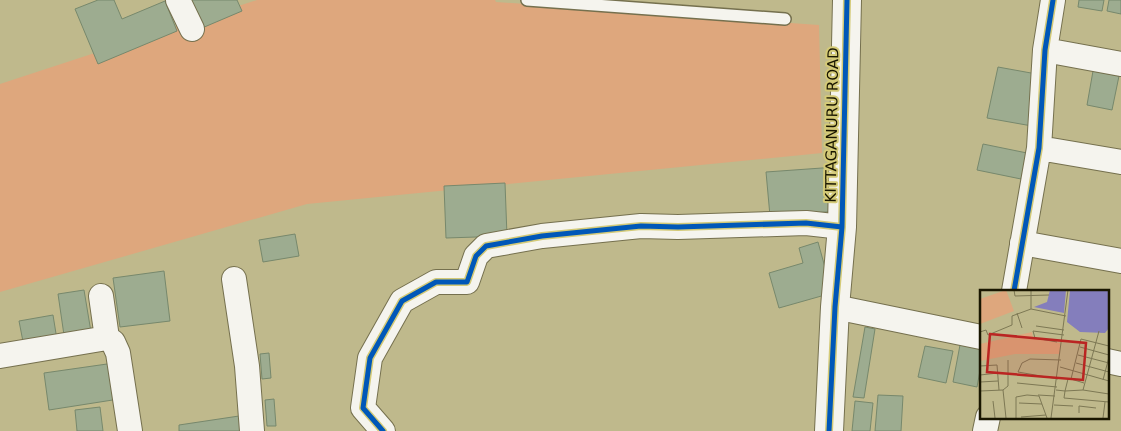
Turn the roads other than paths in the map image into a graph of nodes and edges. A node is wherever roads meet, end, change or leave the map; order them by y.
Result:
1 (178, 0) edge
2 (527, 0) edge
3 (847, 0) edge
4 (1053, 0) edge
5 (785, 19) dead end
6 (192, 29) dead end
7 (1045, 50) junction
8 (1121, 64) edge
9 (1039, 148) junction
10 (1121, 162) edge
11 (842, 227) junction
12 (1022, 244) junction
13 (1121, 261) edge
14 (234, 279) dead end
15 (1014, 290) edge
16 (101, 296) dead end
17 (835, 307) junction
18 (980, 337) edge
19 (107, 338) junction
20 (0, 356) edge
21 (1108, 361) edge
22 (1121, 364) edge
23 (988, 418) edge
24 (130, 431) edge
25 (252, 431) edge
26 (383, 431) edge
27 (829, 431) edge
28 (985, 431) edge

1 - 6 street
2 - 5 lane
3 - 11 street, KITTAGANURU ROAD
4 - 7 street
7 - 8 street
7 - 9 street
9 - 10 street
9 - 12 street
11 - 17 street, KITTAGANURU ROAD
11 - 26 street
12 - 13 street
12 - 15 street
14 - 25 street
16 - 19 street
17 - 18 street
17 - 27 street, KITTAGANURU ROAD
19 - 20 street
19 - 24 street
21 - 22 street
23 - 28 street

